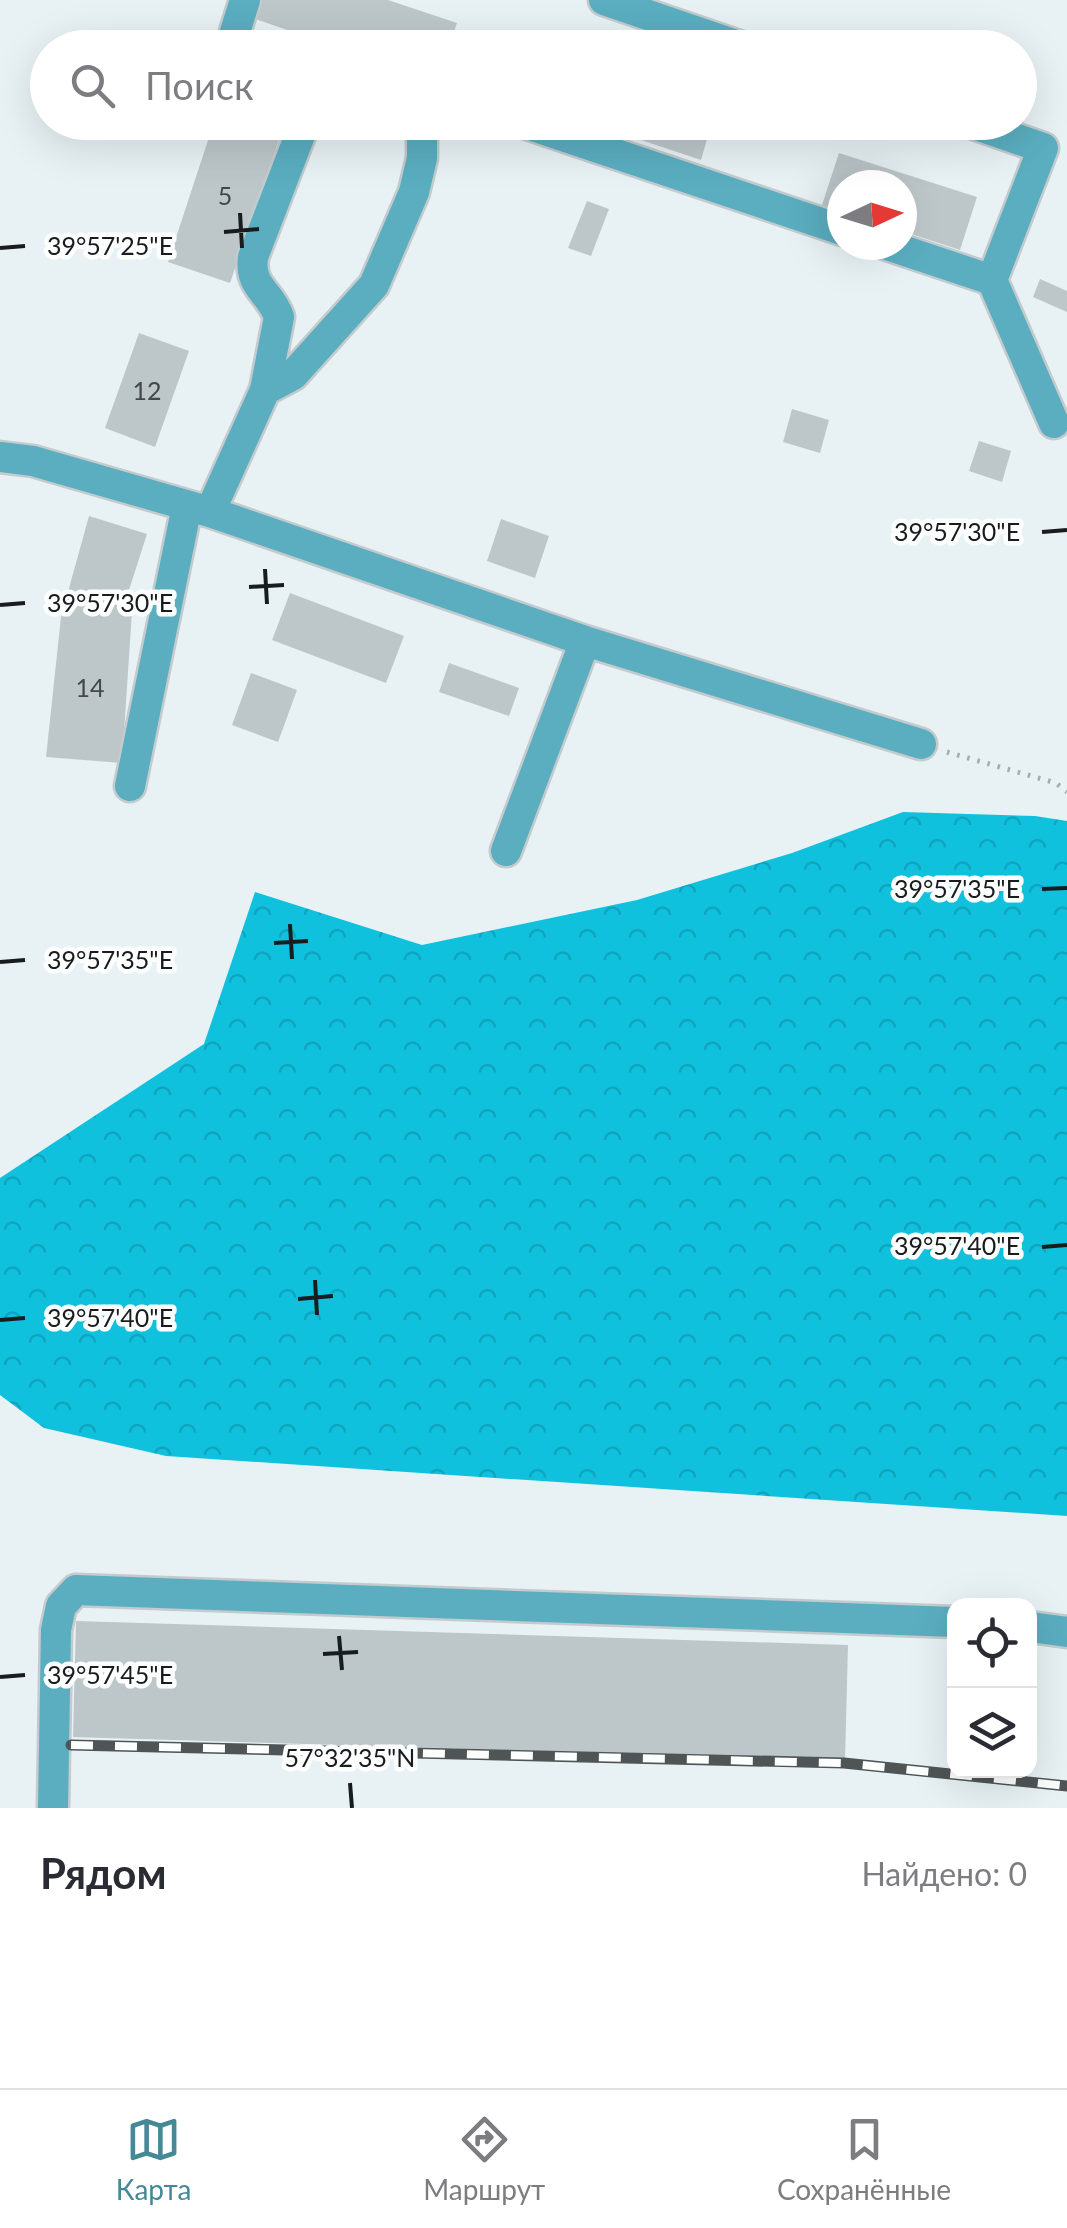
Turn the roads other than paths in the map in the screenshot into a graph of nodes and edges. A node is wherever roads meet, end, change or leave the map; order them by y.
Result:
1 (244, 0) edge
2 (604, 0) edge
3 (235, 30) edge
4 (692, 30) edge
5 (298, 140) edge
6 (422, 140) edge
7 (574, 140) edge
8 (1020, 140) edge
9 (1055, 152) edge
10 (827, 225) edge
11 (917, 255) edge
12 (992, 280) junction
13 (266, 390) junction
14 (1054, 422) dead end
15 (0, 457) edge
16 (198, 509) junction
17 (585, 641) junction
18 (921, 744) road end
19 (130, 786) dead end
20 (506, 850) dead end
21 (947, 1622) edge
22 (1037, 1629) edge
23 (1067, 1632) edge
24 (52, 1808) edge

1 - 3 street
2 - 4 street
5 - 13 street
6 - 13 street
7 - 10 street
8 - 9 street
9 - 12 street
11 - 12 street
12 - 14 street
13 - 16 street
15 - 16 street
16 - 17 street
16 - 19 street
17 - 18 street
17 - 20 street
21 - 24 street
22 - 23 street

